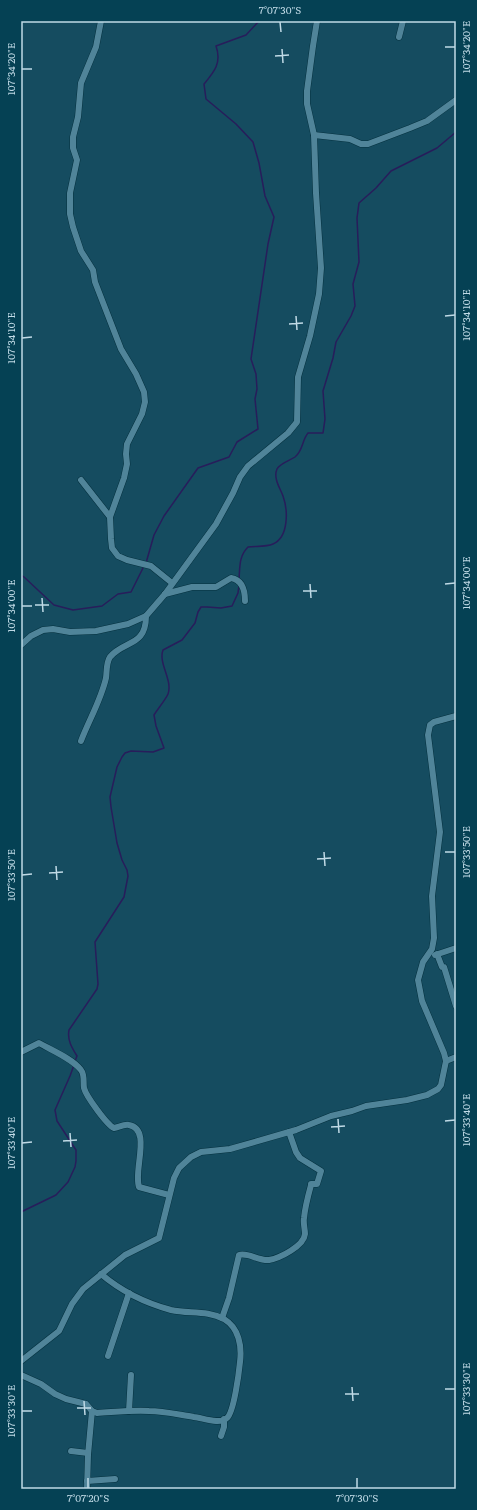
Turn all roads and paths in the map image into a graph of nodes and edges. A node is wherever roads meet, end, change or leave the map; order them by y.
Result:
1 (101, 21) edge
2 (317, 21) edge
3 (404, 21) edge
4 (398, 37) dead end
5 (456, 100) edge
6 (314, 135) junction
7 (81, 480) dead end
8 (110, 517) junction
9 (172, 583) junction
10 (165, 594) junction
11 (245, 601) dead end
12 (146, 616) junction
13 (21, 645) edge
14 (456, 716) edge
15 (81, 741) dead end
16 (456, 948) edge
17 (437, 954) junction
18 (427, 957) junction
19 (456, 1006) edge
20 (21, 1052) edge
21 (456, 1058) edge
22 (446, 1061) junction
23 (289, 1132) junction
24 (169, 1195) junction
25 (101, 1274) junction
26 (129, 1293) junction
27 (222, 1318) junction
28 (108, 1356) dead end
29 (21, 1361) edge
30 (21, 1375) edge
31 (131, 1375) dead end
32 (92, 1411) junction
33 (129, 1411) junction
34 (224, 1420) junction
35 (221, 1436) dead end
36 (71, 1451) dead end
37 (88, 1453) junction
38 (115, 1479) dead end
39 (87, 1480) junction
40 (87, 1489) edge

1 - 8 street
2 - 6 street
3 - 4 street
5 - 6 street
6 - 9 street
7 - 8 street
8 - 9 street
9 - 10 street
10 - 11 street
10 - 12 street
12 - 13 street
12 - 15 street
14 - 18 street
16 - 17 street
17 - 18 street
17 - 19 street
18 - 22 street
20 - 24 street
21 - 22 street
22 - 23 street
23 - 24 street
23 - 27 street
24 - 25 street
25 - 26 street
25 - 29 street
26 - 27 street
26 - 28 street
27 - 34 street
30 - 32 street
31 - 33 street
32 - 33 street
32 - 37 street
33 - 34 street
34 - 35 street
36 - 37 street
37 - 39 street
38 - 39 street
39 - 40 street

